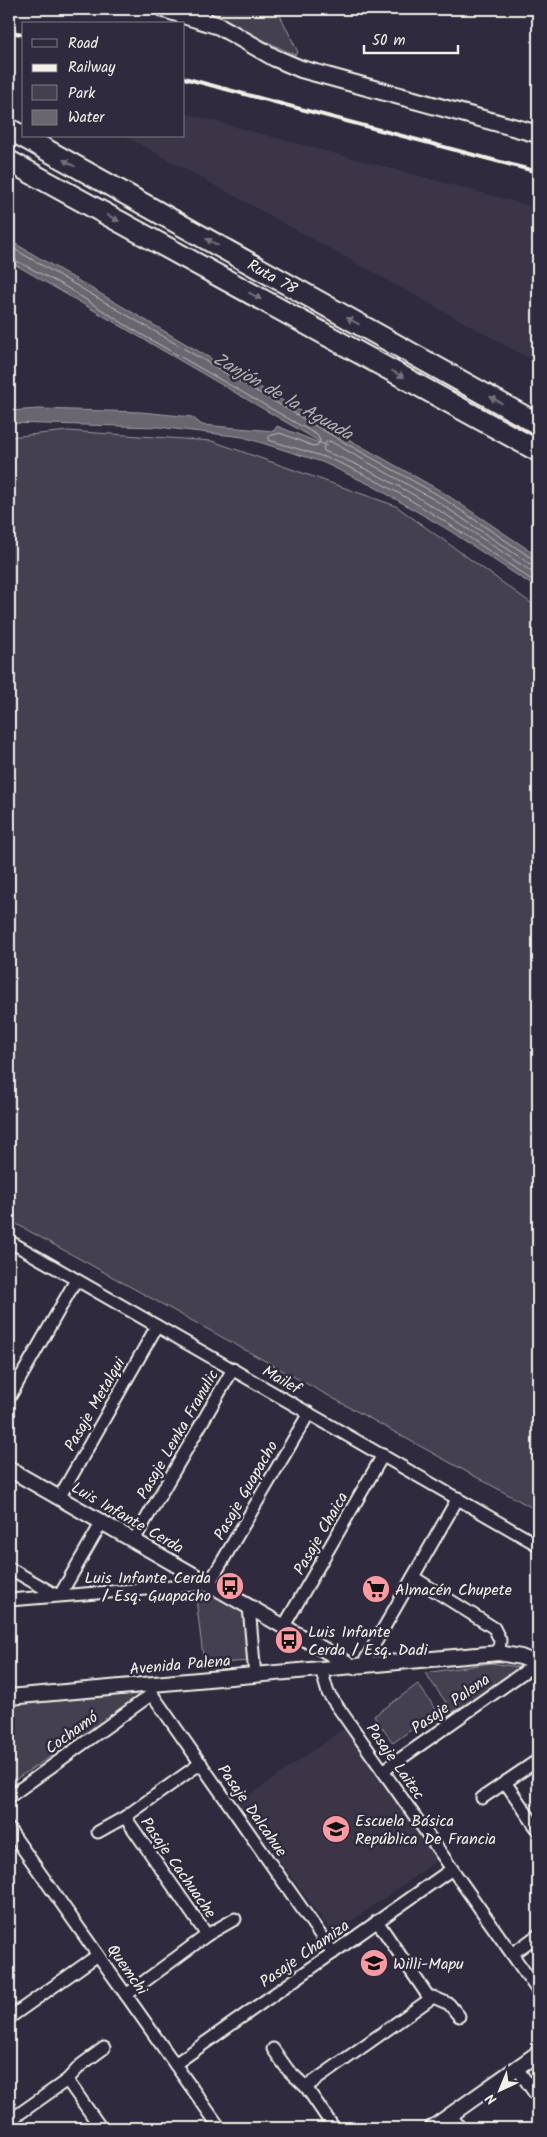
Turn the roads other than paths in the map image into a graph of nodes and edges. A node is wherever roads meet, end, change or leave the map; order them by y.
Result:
1 (164, 9) edge
2 (204, 14) edge
3 (9, 129) edge
4 (538, 134) edge
5 (22, 136) edge
6 (25, 138) edge
7 (9, 160) edge
8 (538, 424) edge
9 (538, 451) edge
10 (9, 1241) edge
11 (76, 1280) junction
12 (157, 1326) junction
13 (233, 1369) junction
14 (9, 1398) edge
15 (309, 1413) junction
16 (383, 1455) junction
17 (9, 1469) edge
18 (59, 1498) junction
19 (458, 1498) junction
20 (102, 1522) junction
21 (134, 1540) junction
22 (538, 1545) edge
23 (9, 1568) edge
24 (413, 1577) junction
25 (209, 1584) junction
26 (58, 1595) junction
27 (9, 1600) edge
28 (248, 1606) junction
29 (284, 1626) junction
30 (499, 1653) junction
31 (537, 1663) edge
32 (358, 1666) junction
33 (321, 1670) junction
34 (255, 1676) junction
35 (151, 1689) junction
36 (9, 1697) edge
37 (538, 1760) edge
38 (200, 1764) junction
39 (383, 1771) junction
40 (506, 1782) junction
41 (9, 1797) edge
42 (482, 1798) dead end
43 (125, 1817) junction
44 (9, 1829) edge
45 (538, 1830) edge
46 (98, 1832) dead end
47 (452, 1869) junction
48 (235, 1919) dead end
49 (377, 1921) junction
50 (538, 1935) edge
51 (207, 1936) junction
52 (333, 1953) junction
53 (512, 1954) junction
54 (98, 1956) junction
55 (538, 1991) edge
56 (126, 1995) junction
57 (430, 1998) junction
58 (459, 2016) dead end
59 (9, 2018) edge
60 (104, 2048) dead end
61 (273, 2049) dead end
62 (538, 2053) edge
63 (175, 2064) junction
64 (517, 2068) junction
65 (67, 2080) junction
66 (306, 2087) junction
67 (538, 2098) edge
68 (450, 2115) junction
69 (9, 2121) edge
70 (101, 2128) edge
71 (220, 2128) edge
72 (334, 2128) edge
73 (432, 2128) edge
74 (460, 2128) edge

1 - 2 main road
2 - 4 main road
5 -> 3 highway, Ruta 78
8 -> 6 highway, Ruta 78
7 -> 9 highway, Ruta 78
10 - 11 street, Mailef
11 - 12 street, Mailef
11 - 14 street
12 - 13 street, Mailef
12 - 18 street, Pasaje Metalqui
13 - 15 street, Mailef
13 - 21 street, Pasaje Lenka Franulic
15 - 16 street, Mailef
15 - 25 street, Pasaje Guapacho
16 - 19 street, Mailef
16 - 29 street, Pasaje Chaica
17 - 18 street, Luis Infante Cerda
18 - 20 street, Luis Infante Cerda
19 - 22 street, Mailef
19 - 24 street
20 - 21 street, Luis Infante Cerda
20 - 26 street
21 - 25 street, Luis Infante Cerda
23 - 26 street
24 - 30 street
24 - 32 street
25 - 26 street
25 - 28 street, Luis Infante Cerda
26 - 27 street
28 - 29 street, Luis Infante Cerda
28 - 34 street
29 - 32 street, Luis Infante Cerda
30 - 31 street
30 - 32 street
31 - 39 street, Pasaje Palena
32 - 33 street, Avenida Palena
33 - 34 street, Avenida Palena
33 - 39 street, Pasaje Laitec
34 - 35 street, Avenida Palena
35 - 36 street, Avenida Palena
35 - 38 street, Pasaje Dalcahue
35 - 41 street, Cochamó
37 - 40 street
38 - 43 street, Pasaje Cachuache
38 - 52 street, Pasaje Dalcahue
39 - 47 street, Pasaje Laitec
40 - 42 street
40 - 45 street
43 - 46 street, Pasaje Cachuache
43 - 51 street, Pasaje Cachuache
44 - 54 street, Quemchi
47 - 49 street, Pasaje Chamiza
47 - 53 street, Pasaje Laitec
48 - 51 street, Pasaje Cachuache
49 - 52 street, Pasaje Chamiza
49 - 57 street
50 - 53 street
51 - 56 street, Pasaje Cachuache
52 - 63 street, Pasaje Chamiza
53 - 55 street, Pasaje Laitec
54 - 56 street, Quemchi
54 - 59 street
56 - 63 street, Quemchi
57 - 58 street
57 - 66 street
60 - 65 street
61 - 66 street
62 - 64 street
63 - 71 street, Quemchi
64 - 67 street
64 - 68 street
65 - 69 street
65 - 70 street
66 - 72 street
68 - 73 street
68 - 74 street

